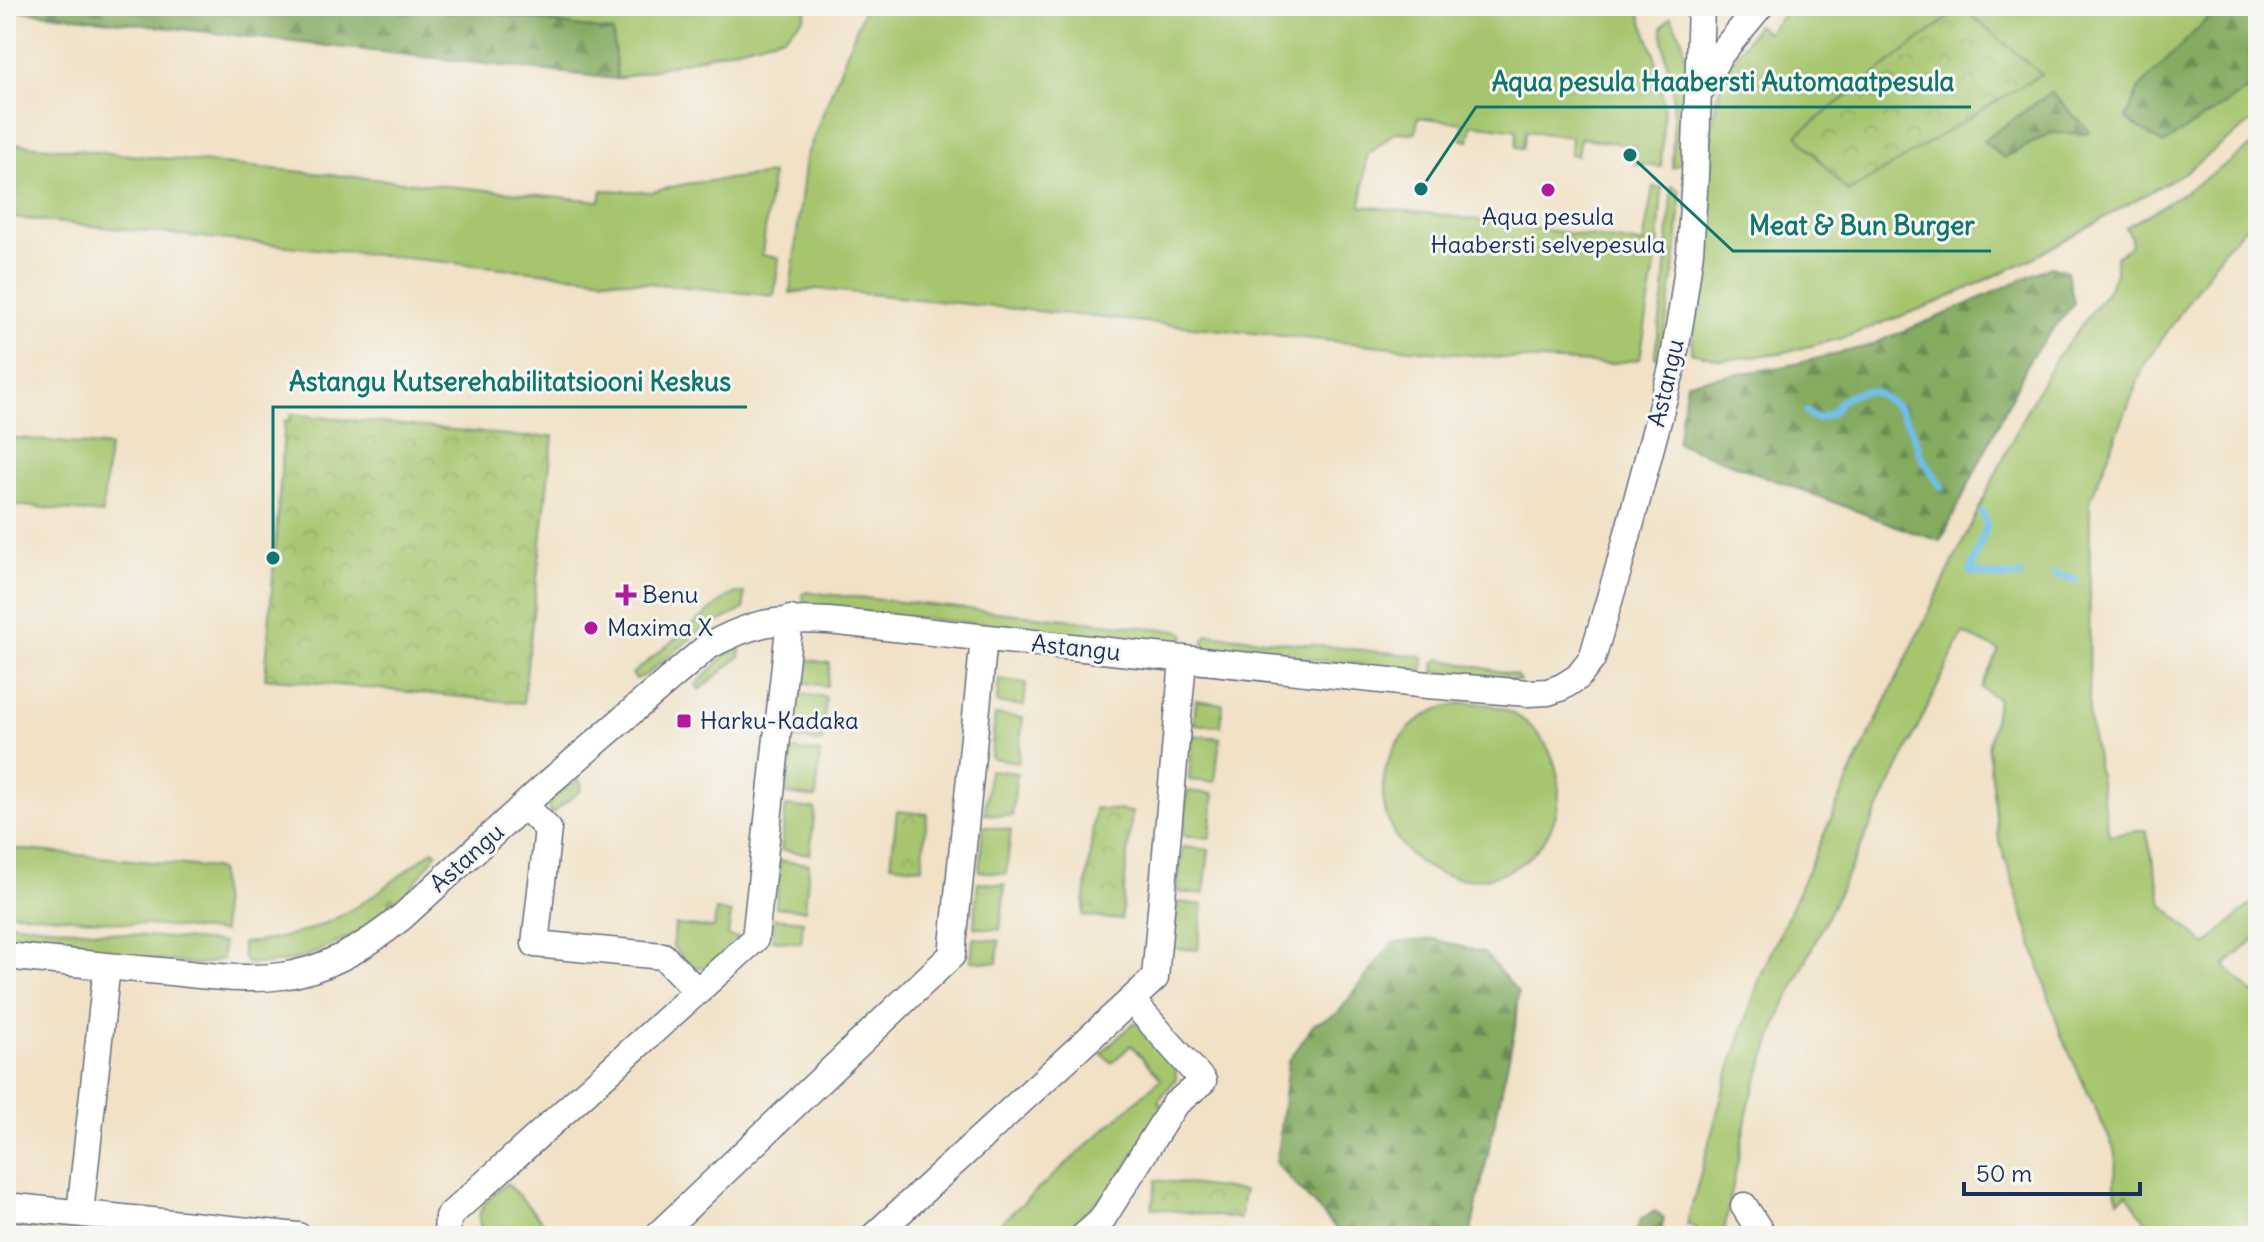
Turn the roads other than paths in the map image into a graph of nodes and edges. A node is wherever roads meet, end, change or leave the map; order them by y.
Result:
1 (1701, 6) edge
2 (1760, 6) edge
3 (1698, 98) junction
4 (790, 619) junction
5 (984, 638) junction
6 (1183, 660) junction
7 (525, 806) junction
8 (6, 956) edge
9 (107, 966) junction
10 (698, 992) junction
11 (1132, 1001) junction
12 (6, 1206) edge
13 (1744, 1206) dead end
14 (80, 1213) junction
15 (106, 1226) edge
16 (211, 1232) edge
17 (298, 1236) edge
18 (447, 1236) edge
19 (657, 1236) edge
20 (874, 1236) edge
21 (1084, 1236) edge
22 (1763, 1236) edge

1 - 3 street, Astangu
2 - 3 street
3 - 6 street, Astangu
4 - 5 street, Astangu
4 - 7 street, Astangu
4 - 10 street
5 - 6 street, Astangu
5 - 19 street
6 - 11 street
7 - 9 street, Astangu
7 - 10 street
8 - 9 street, Astangu
9 - 14 street
10 - 18 street
11 - 20 street
11 - 21 street
12 - 14 street
13 - 22 street
14 - 15 street
15 - 16 street
16 - 17 street

